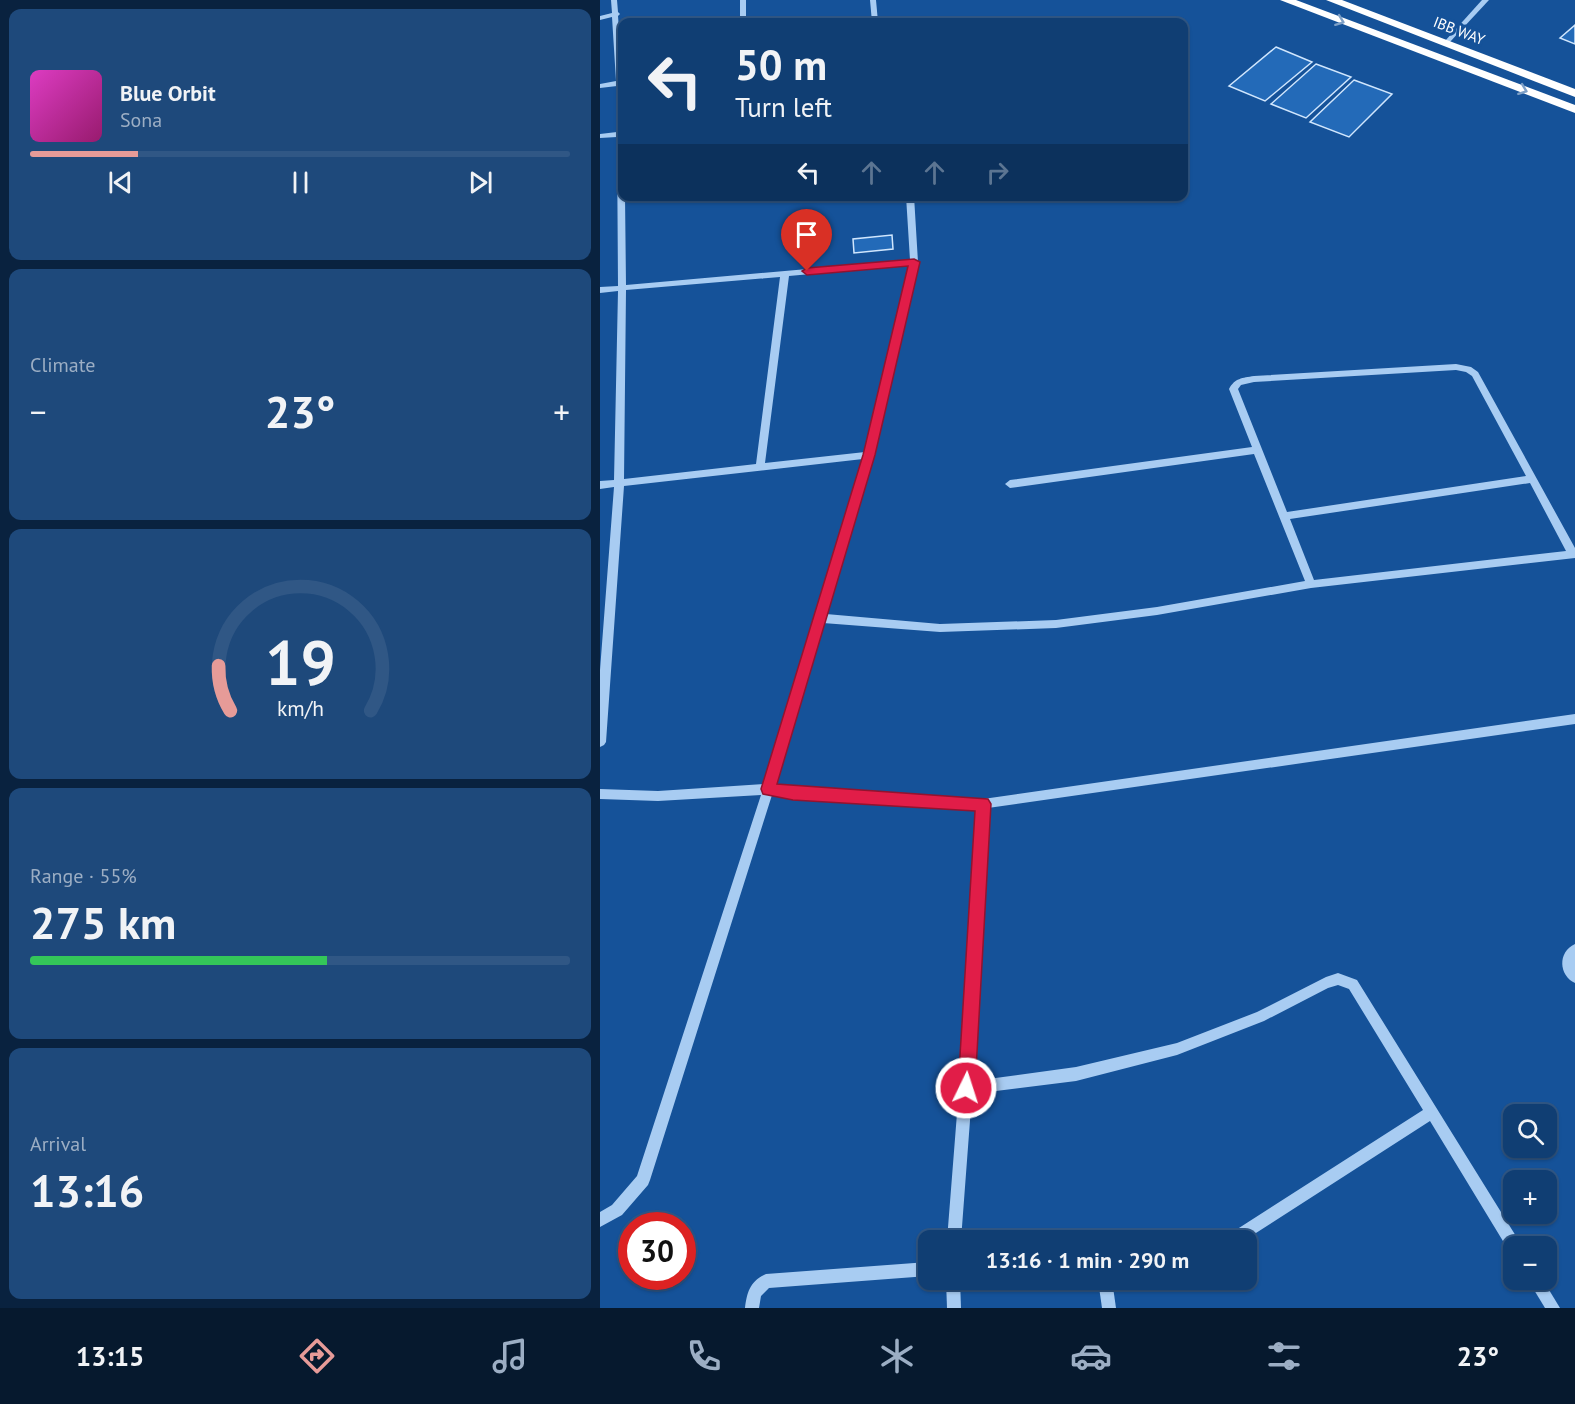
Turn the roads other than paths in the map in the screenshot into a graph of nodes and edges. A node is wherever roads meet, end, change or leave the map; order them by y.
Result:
1 (614, 0) edge
2 (743, 0) edge
3 (873, 0) edge
4 (1286, 0) edge
5 (1332, 0) edge
6 (1486, 0) edge
7 (616, 14) junction
8 (600, 18) edge
9 (743, 18) edge
10 (875, 18) edge
11 (1447, 42) junction
12 (618, 48) edge
13 (618, 83) edge
14 (600, 86) edge
15 (1575, 93) edge
16 (1573, 106) edge
17 (618, 134) edge
18 (600, 136) edge
19 (621, 201) edge
20 (910, 201) edge
21 (914, 262) junction
22 (785, 273) junction
23 (622, 288) junction
24 (600, 290) edge
25 (1258, 450) junction
26 (869, 455) junction
27 (760, 466) junction
28 (1532, 479) junction
29 (619, 483) junction
30 (1010, 484) dead end
31 (600, 485) edge
32 (1285, 516) junction
33 (1574, 554) edge
34 (1311, 584) junction
35 (820, 618) junction
36 (1575, 719) edge
37 (600, 742) edge
38 (768, 789) junction
39 (600, 794) edge
40 (983, 804) junction
41 (1575, 950) edge
42 (1575, 977) edge
43 (966, 1088) junction
44 (1430, 1113) junction
45 (600, 1220) edge
46 (955, 1230) edge
47 (1249, 1230) edge
48 (1508, 1236) edge
49 (918, 1270) edge
50 (953, 1290) edge
51 (1106, 1290) edge
52 (1541, 1290) edge
53 (752, 1308) edge
54 (954, 1308) edge
55 (1109, 1308) edge
56 (1553, 1308) edge

1 - 7 street
2 - 9 street
3 - 10 street
4 -> 16 highway
5 - 11 highway, IBB WAY
6 - 11 street
7 - 8 street
7 - 12 street
11 - 15 highway, IBB WAY
13 - 14 street
17 - 18 street
19 - 23 street
20 - 21 street
21 - 22 street
21 - 26 street
22 - 23 street
22 - 27 street
23 - 24 street
23 - 29 street
25 - 28 street
25 - 30 street
25 - 32 street
26 - 27 street
26 - 35 street
27 - 29 street
28 - 32 street
28 - 33 street
29 - 31 street
29 - 37 street
32 - 34 street
33 - 34 street
34 - 35 street
35 - 38 street
36 - 40 street
38 - 39 street
38 - 40 street
38 - 45 street
40 - 43 street
41 - 42 street
43 - 44 street
43 - 46 street
44 - 47 street
44 - 48 street
49 - 53 street
50 - 54 street
51 - 55 street
52 - 56 street

